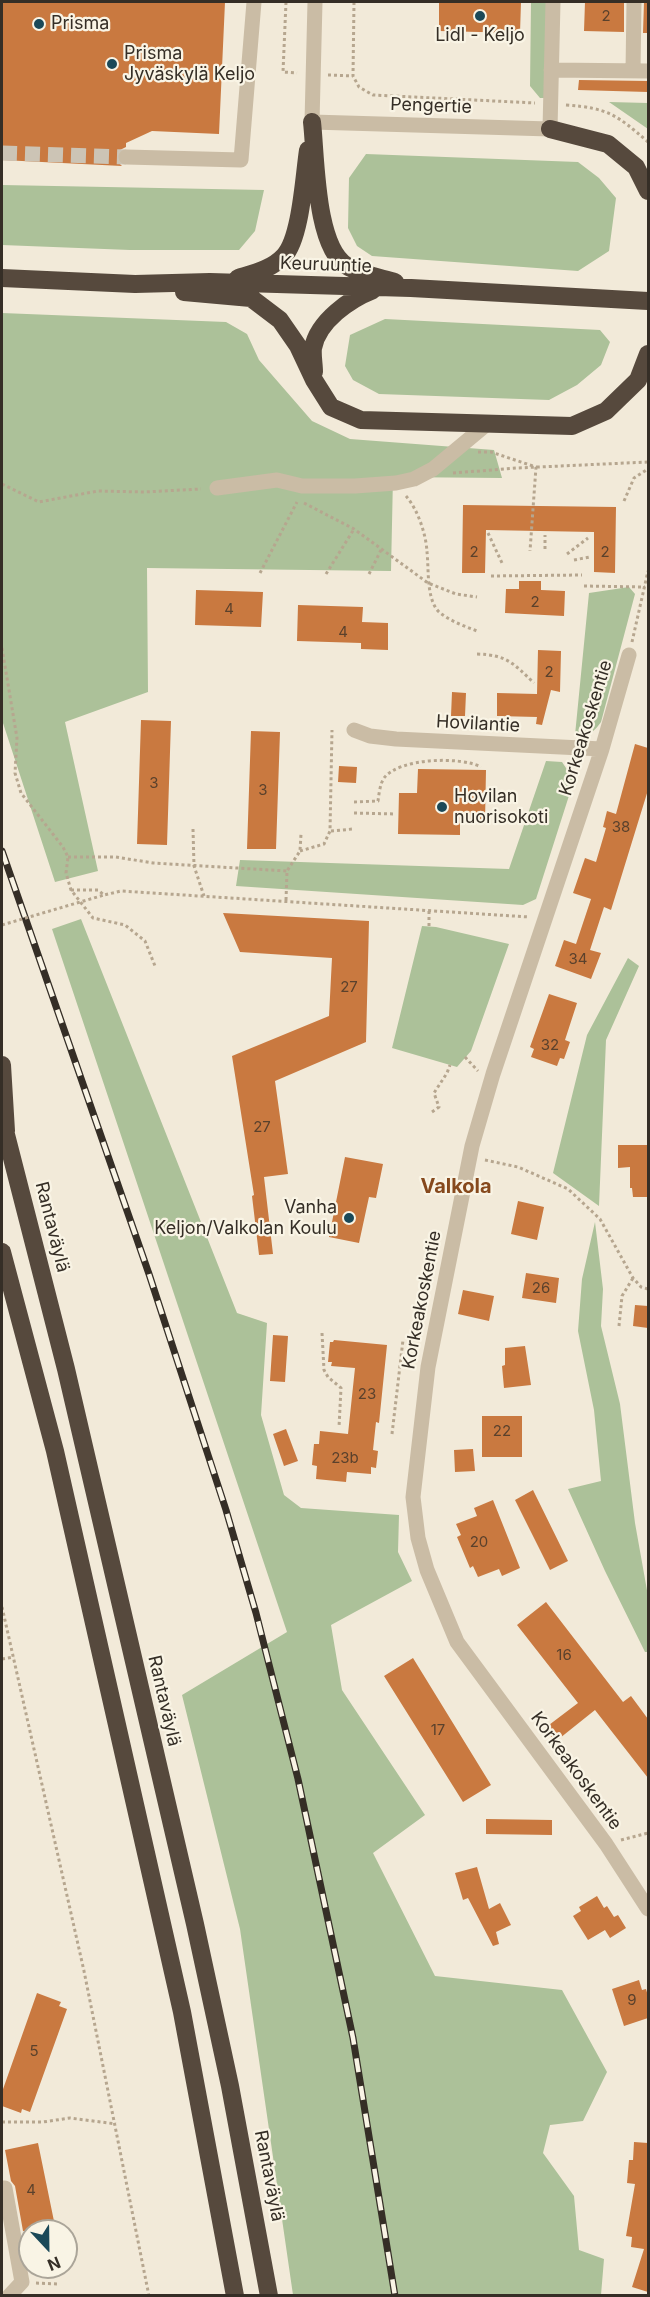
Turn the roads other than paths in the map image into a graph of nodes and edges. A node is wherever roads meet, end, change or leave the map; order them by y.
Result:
1 (254, 2) edge
2 (315, 2) edge
3 (553, 2) edge
4 (634, 2) edge
5 (551, 70) junction
6 (641, 71) edge
7 (312, 122) junction
8 (550, 129) junction
9 (126, 157) tunnel mouth
10 (648, 191) edge
11 (2, 278) edge
12 (221, 283) junction
13 (135, 284) junction
14 (379, 288) junction
15 (411, 288) junction
16 (648, 301) edge
17 (648, 354) edge
18 (314, 380) junction
19 (487, 424) junction
20 (218, 488) road end
21 (629, 655) road end
22 (354, 730) dead end
23 (602, 749) junction
24 (2, 1065) edge
25 (4, 1127) edge
26 (2, 1252) edge
27 (648, 1909) edge
28 (2, 2188) edge
29 (7, 2231) edge
30 (2, 2292) edge
31 (8, 2295) edge
32 (235, 2295) edge
33 (269, 2295) edge

1 - 9 street
2 - 7 street
3 - 5 street
4 - 6 street
5 - 6 street
5 - 8 street
7 - 8 street, Pengertie
7 - 12 highway
7 - 15 highway
8 - 10 highway
11 - 13 highway, Keuruuntie
12 - 13 highway, Keuruuntie
12 - 14 highway, Keuruuntie
13 - 18 highway
14 - 15 highway, Keuruuntie
14 - 18 highway
15 - 16 highway, Keuruuntie
17 - 19 highway
18 - 19 highway
19 - 20 street
21 - 23 street, Korkeakoskentie
22 - 23 street, Hovilantie
23 - 27 street, Korkeakoskentie
24 - 25 highway, Rantaväylä
25 - 33 highway, Rantaväylä
26 - 32 highway
28 - 29 street
29 - 31 street
30 - 31 street

